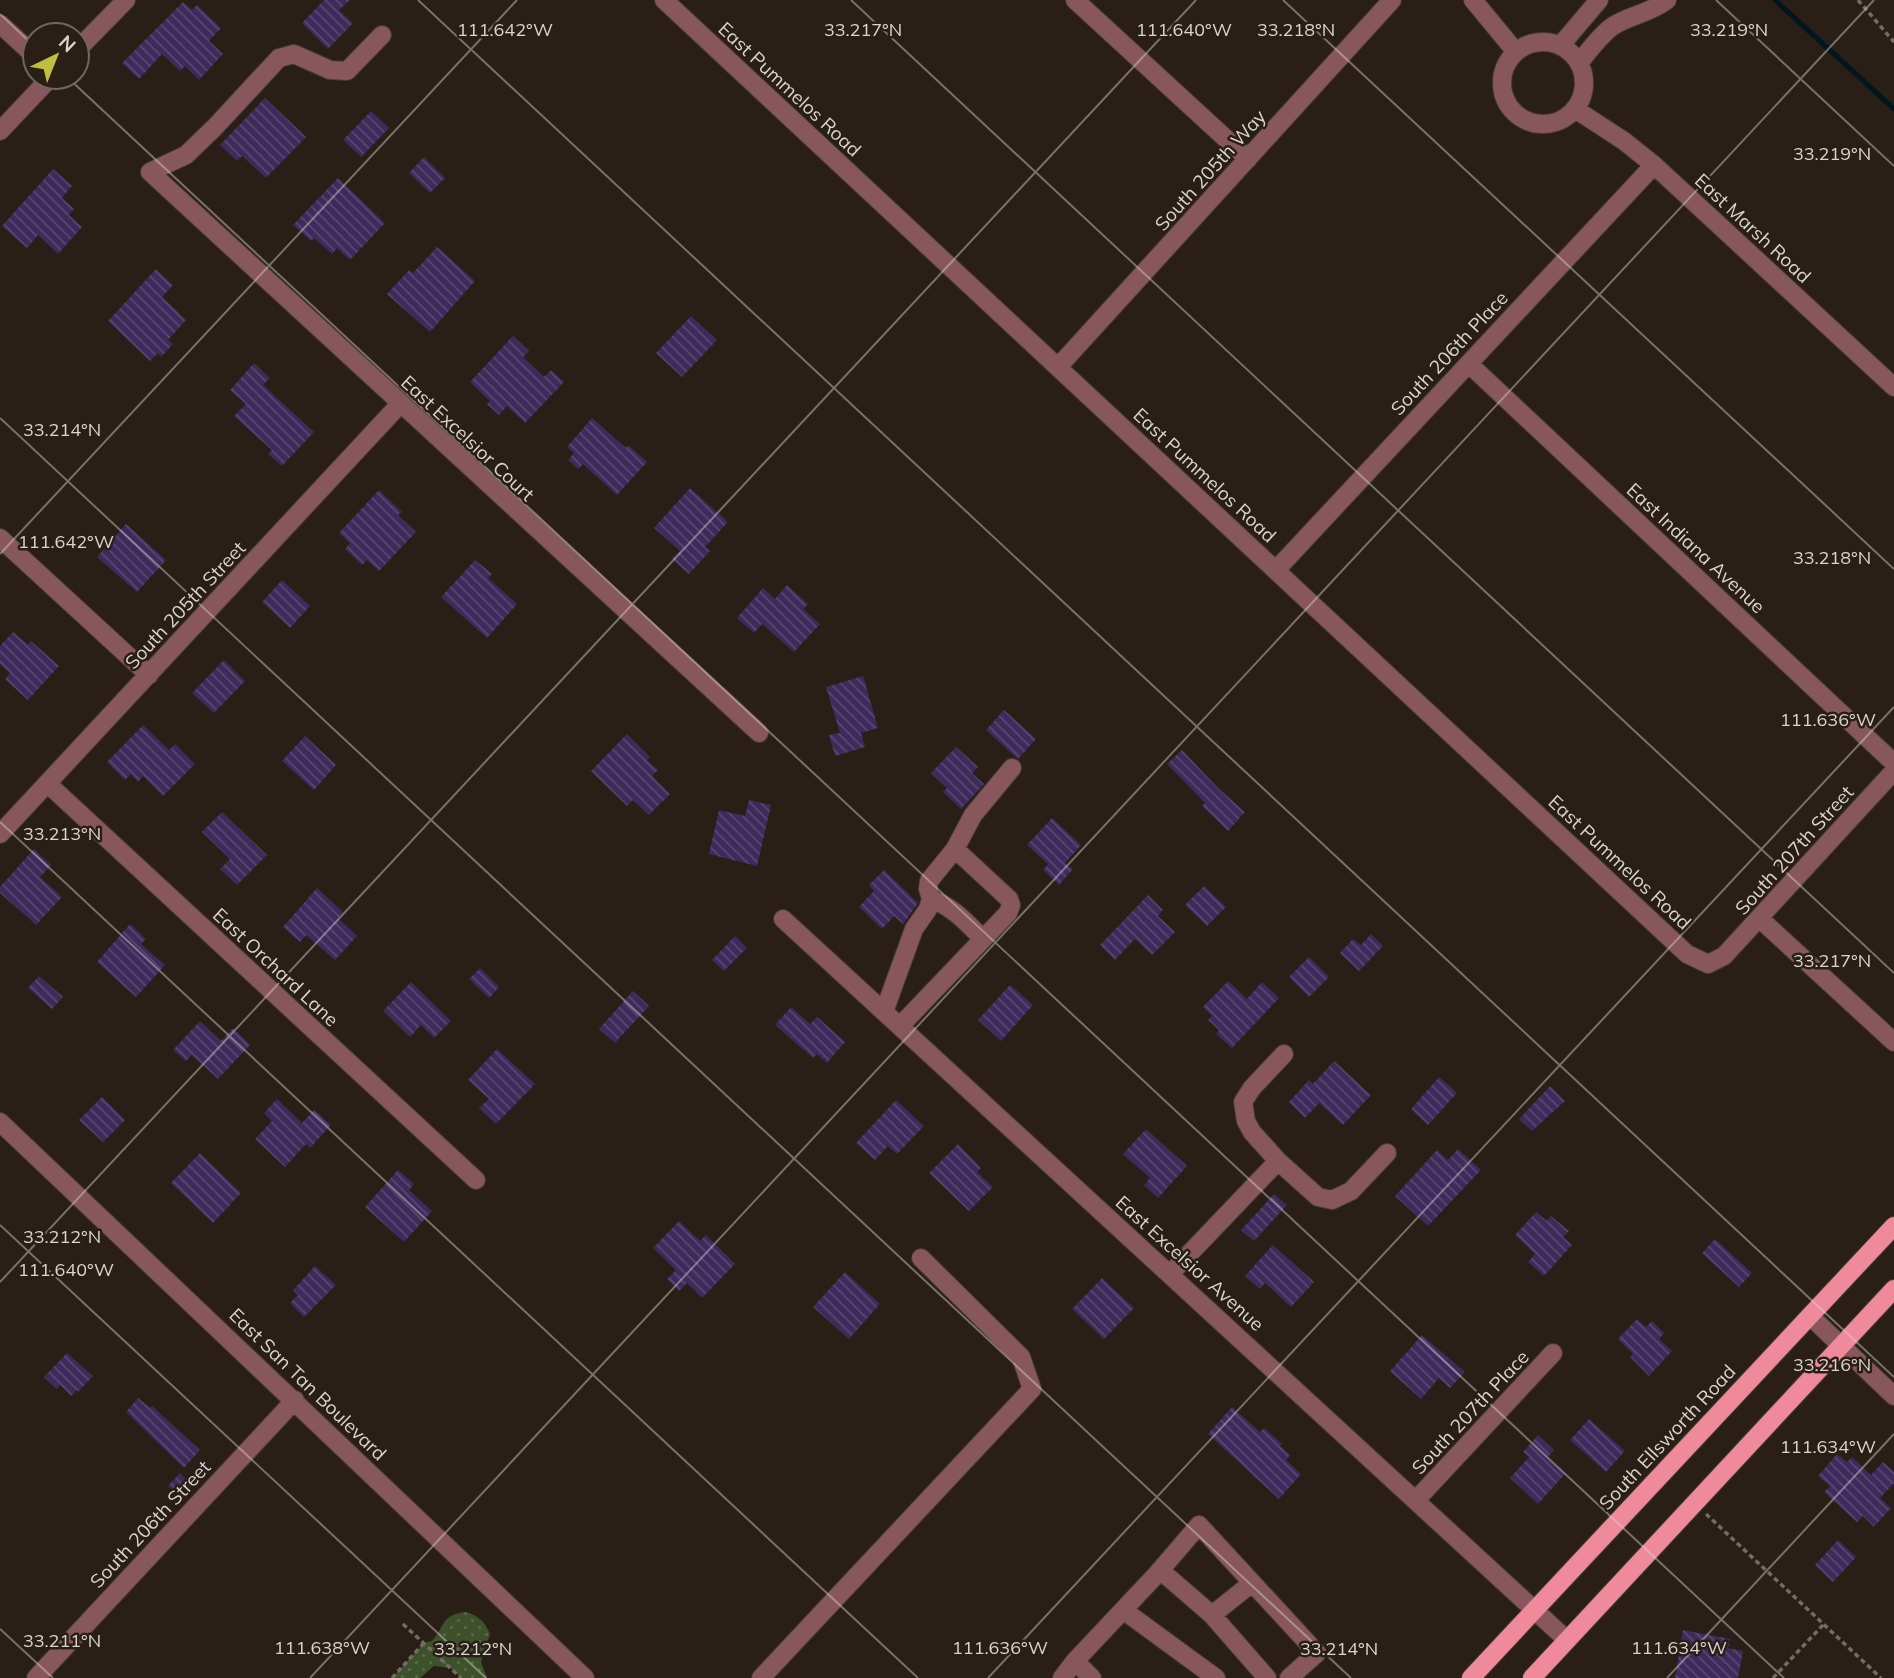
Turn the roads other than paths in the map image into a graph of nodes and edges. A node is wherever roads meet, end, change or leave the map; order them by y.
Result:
1 (126, 0) edge
2 (664, 0) edge
3 (1075, 0) edge
4 (1392, 0) edge
5 (1473, 0) edge
6 (1599, 0) edge
7 (1667, 0) edge
8 (0, 24) edge
9 (382, 35) dead end
10 (91, 36) edge
11 (21, 43) edge
12 (1560, 46) junction
13 (1516, 52) junction
14 (1579, 63) junction
15 (38, 91) edge
16 (1575, 109) junction
17 (0, 131) edge
18 (1248, 159) junction
19 (1654, 165) junction
20 (1469, 364) junction
21 (1058, 367) junction
22 (1894, 387) edge
23 (400, 404) junction
24 (0, 538) edge
25 (1276, 570) junction
26 (149, 675) junction
27 (759, 733) dead end
28 (1894, 763) edge
29 (1012, 768) dead end
30 (1894, 771) edge
31 (48, 784) junction
32 (0, 834) edge
33 (955, 849) junction
34 (931, 899) junction
35 (1759, 918) junction
36 (783, 919) dead end
37 (983, 939) junction
38 (1724, 956) joint
39 (884, 1012) junction
40 (900, 1026) junction
41 (1894, 1042) edge
42 (1284, 1054) dead end
43 (0, 1122) edge
44 (1387, 1153) dead end
45 (1278, 1161) junction
46 (475, 1180) dead end
47 (1894, 1226) edge
48 (921, 1258) dead end
49 (1170, 1274) junction
50 (1894, 1289) edge
51 (1810, 1316) junction
52 (1841, 1346) junction
53 (1553, 1353) dead end
54 (1894, 1396) edge
55 (295, 1399) junction
56 (1416, 1500) junction
57 (1160, 1570) junction
58 (1252, 1583) junction
59 (1123, 1610) junction
60 (1535, 1610) junction
61 (1212, 1615) junction
62 (1567, 1640) junction
63 (1075, 1661) junction
64 (36, 1678) edge
65 (585, 1678) edge
66 (761, 1678) edge
67 (1062, 1678) edge
68 (1092, 1678) edge
69 (1216, 1678) edge
70 (1267, 1678) edge
71 (1289, 1678) edge
72 (1471, 1678) edge
73 (1531, 1678) edge

1 - 10 street
2 - 21 street, East Pummelos Road
3 - 18 street
4 - 18 street, South 205th Way
5 - 13 street
6 - 12 street
7 - 14 street
8 - 11 street
9 - 23 street, East Excelsior Court
12 - 13 street
12 - 14 street
13 - 16 street
14 - 16 street
15 - 17 street
16 - 19 street, East Marsh Road
18 - 21 street, South 205th Way
19 - 20 street, South 206th Place
19 - 22 street, East Marsh Road
20 - 25 street, South 206th Place
20 - 28 street, East Indiana Avenue
21 - 25 street, East Pummelos Road
23 - 26 street, South 205th Street
23 - 27 street, East Excelsior Court
24 - 26 street
25 - 38 street, East Pummelos Road
26 - 31 street, South 205th Street
29 - 33 street
30 - 35 street, South 207th Street
31 - 32 street, South 205th Street
31 - 46 street, East Orchard Lane
33 - 34 street
33 - 37 street
34 - 37 street
34 - 39 street
35 - 38 street, South 207th Street
35 - 41 street
36 - 39 street, East Excelsior Avenue
37 - 40 street
39 - 40 street, East Excelsior Avenue
40 - 49 street, East Excelsior Avenue
42 - 45 street
43 - 55 street, East San Tan Boulevard
44 - 45 street
45 - 49 street
47 - 51 main road, South Ellsworth Road
48 - 66 street
49 - 56 street, East Excelsior Avenue
50 - 52 main road
51 - 52 street
51 - 60 main road, South Ellsworth Road
52 - 54 street
52 - 62 main road
53 - 56 street, South 207th Place
55 - 64 street, South 206th Street
55 - 65 street, East San Tan Boulevard
56 - 60 street, East Excelsior Avenue
57 - 58 street
57 - 59 street
57 - 61 street
58 - 61 street
58 - 71 street
59 - 63 street
59 - 69 street
60 - 62 street, East Excelsior Avenue
60 - 72 main road, South Ellsworth Road
61 - 70 street
62 - 73 main road
63 - 67 street
63 - 68 street

